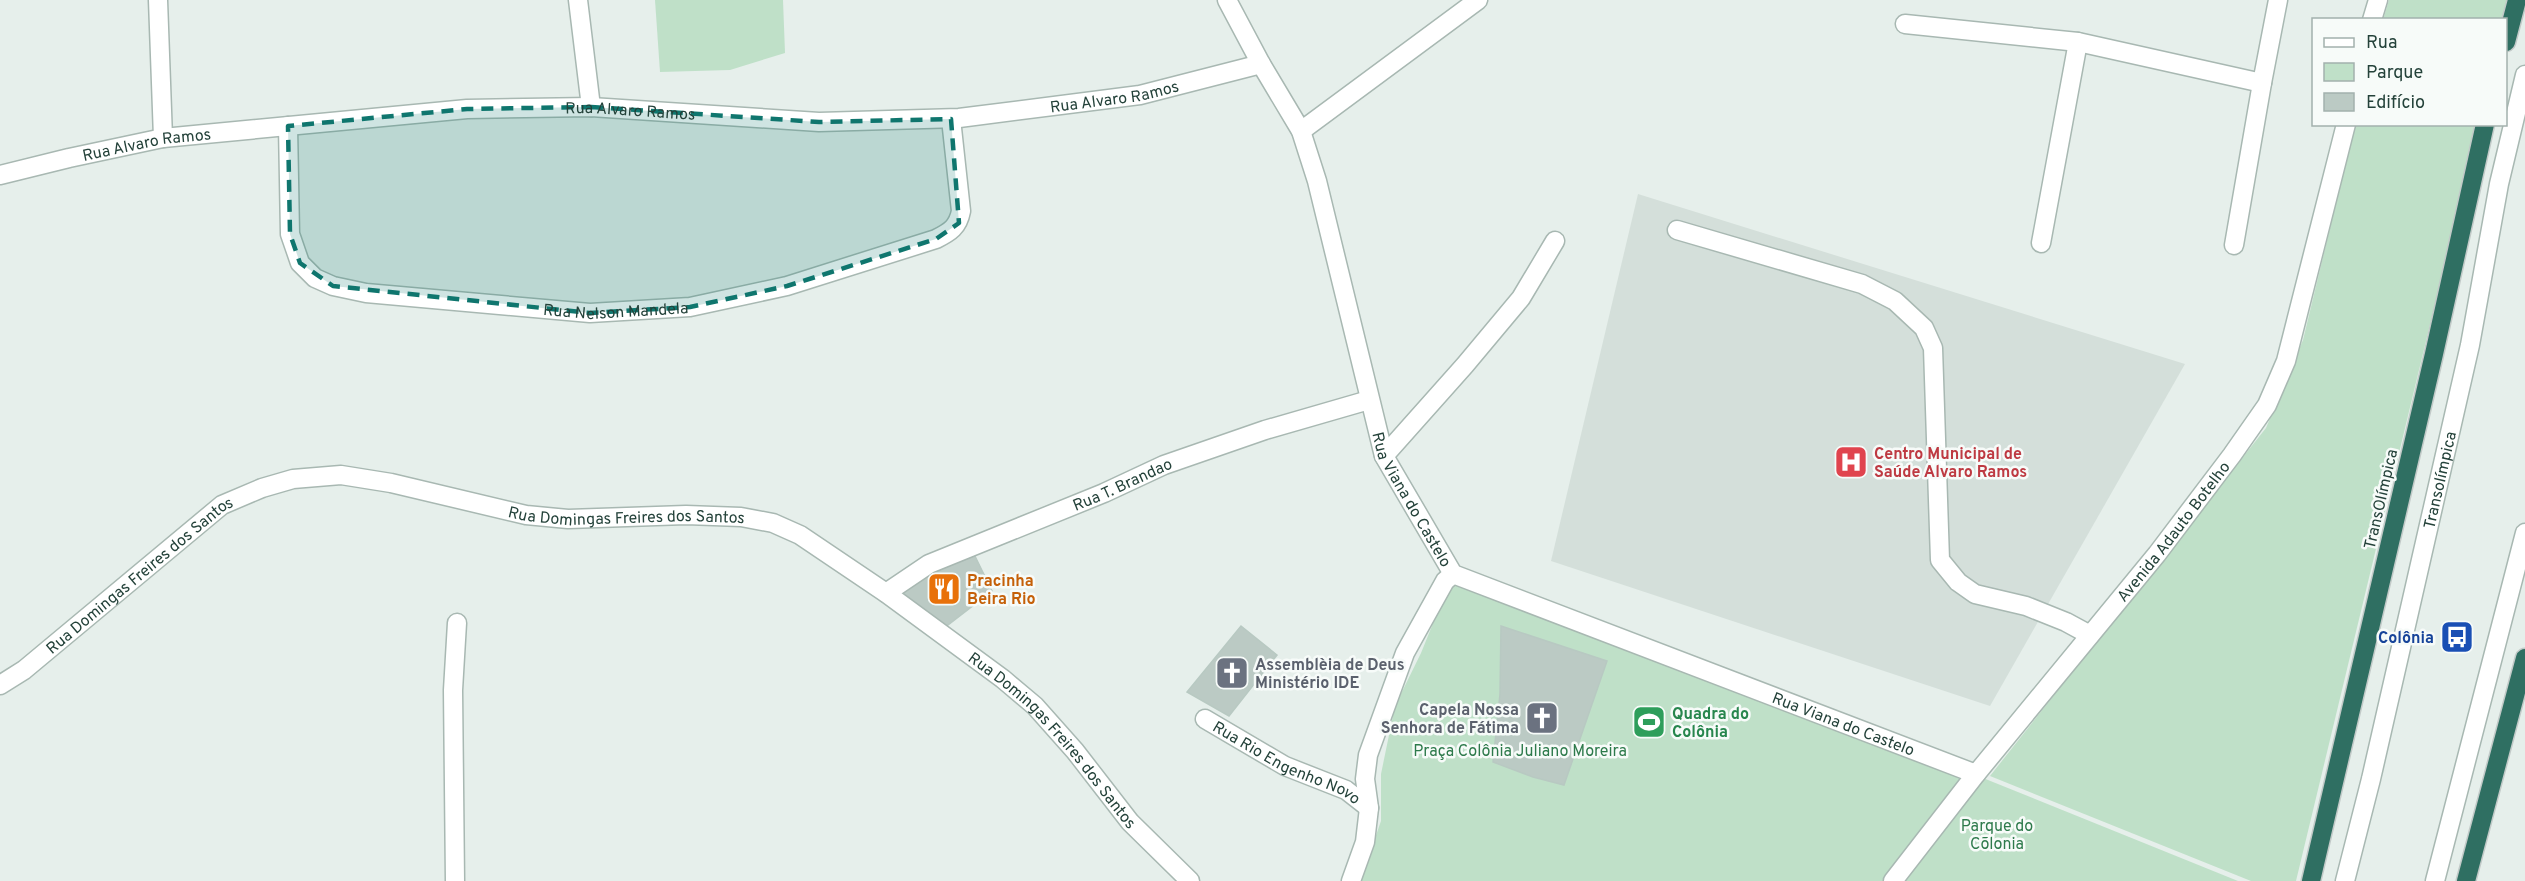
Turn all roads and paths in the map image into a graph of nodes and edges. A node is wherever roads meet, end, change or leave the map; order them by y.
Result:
1 (159, 0) edge
2 (578, 0) edge
3 (1227, 0) edge
4 (1478, 0) edge
5 (2278, 0) edge
6 (2378, 0) edge
7 (2517, 0) edge
8 (2373, 18) edge
9 (1905, 24) dead end
10 (2507, 35) edge
11 (2078, 42) junction
12 (1261, 64) junction
13 (2525, 75) edge
14 (2262, 82) junction
15 (591, 107) junction
16 (951, 119) junction
17 (288, 126) junction
18 (2345, 126) edge
19 (2485, 126) edge
20 (1301, 131) junction
21 (163, 138) junction
22 (0, 176) edge
23 (1677, 230) dead end
24 (1555, 241) dead end
25 (2041, 243) dead end
26 (2234, 245) dead end
27 (1368, 400) junction
28 (1384, 456) junction
29 (2525, 533) edge
30 (1453, 574) junction
31 (886, 592) junction
32 (457, 623) dead end
33 (2090, 635) junction
34 (2525, 658) edge
35 (0, 685) edge
36 (1205, 719) dead end
37 (1976, 774) junction
38 (1370, 808) junction
39 (455, 881) edge
40 (1190, 881) edge
41 (1351, 881) edge
42 (1893, 881) edge
43 (2311, 881) edge
44 (2345, 881) edge
45 (2436, 881) edge
46 (2466, 881) edge

1 - 21 street
2 - 15 street
3 - 12 street, Rua Viana do Castelo
4 - 20 street
5 - 14 street
6 - 8 street
7 - 10 highway
9 - 11 street
11 - 14 street
11 - 25 street
12 - 16 street, Rua Alvaro Ramos
12 - 20 street, Rua Viana do Castelo
13 - 44 street, Transolímpica
14 - 26 street
15 - 16 street, Rua Alvaro Ramos
15 - 17 street, Rua Alvaro Ramos
16 - 17 street, Rua Nelson Mandela
17 - 21 street, Rua Alvaro Ramos
18 - 33 street, Avenida Adauto Botelho
19 - 43 highway, TransOlímpica
20 - 27 street, Rua Viana do Castelo
21 - 22 street, Rua Alvaro Ramos
23 - 33 street
24 - 28 street
27 - 28 street, Rua Viana do Castelo
27 - 31 street, Rua T. Brandao
28 - 30 street, Rua Viana do Castelo
29 - 45 street
30 - 37 street, Rua Viana do Castelo
30 - 38 street, Rua Rio Engenho Novo
31 - 35 street, Rua Domingas Freires dos Santos
31 - 40 street, Rua Domingas Freires dos Santos
32 - 39 street
33 - 37 street, Avenida Adauto Botelho
34 - 46 highway
36 - 38 street, Rua Rio Engenho Novo
37 - 42 street, Avenida Adauto Botelho
38 - 41 street, Rua Rio Engenho Novo

